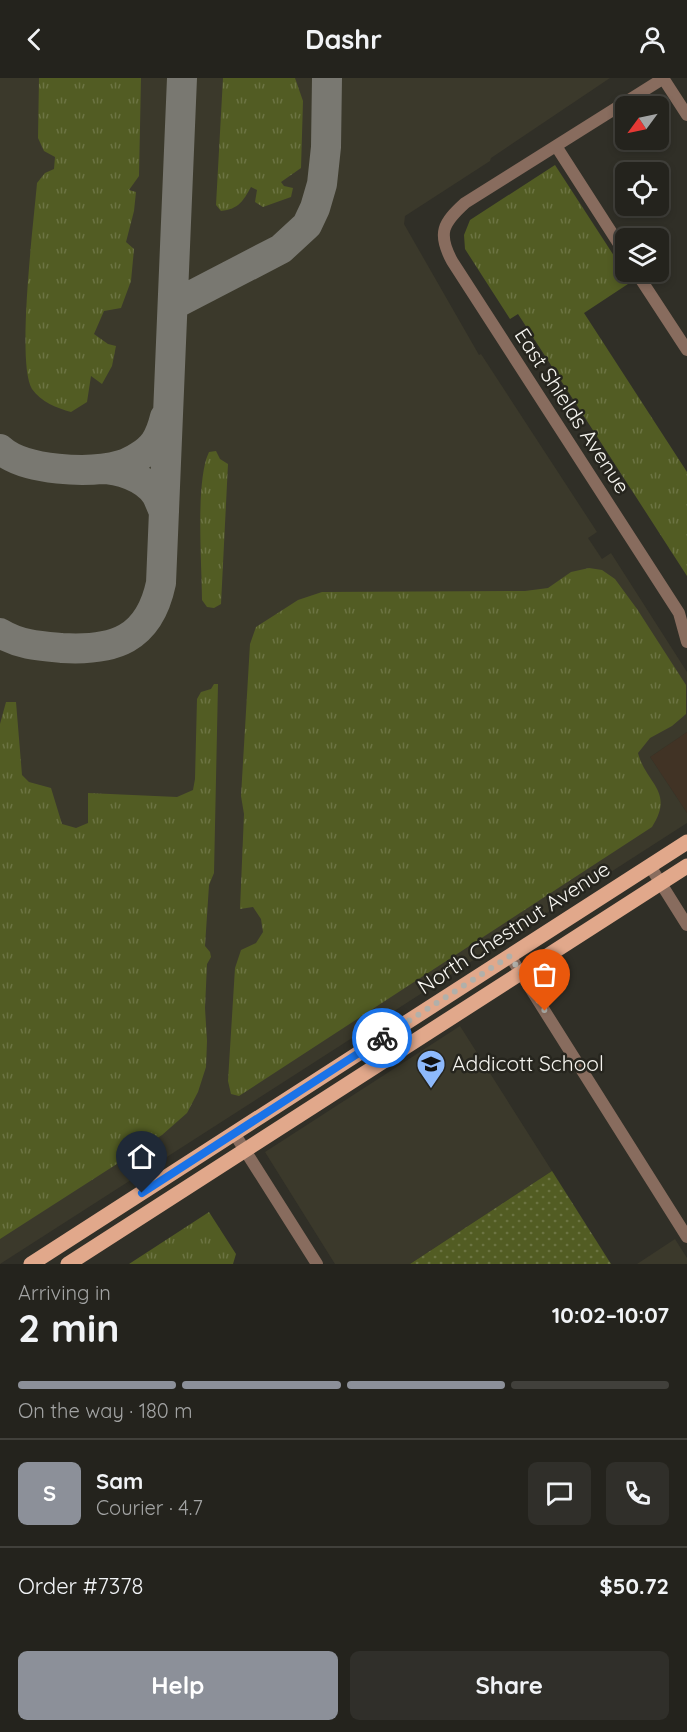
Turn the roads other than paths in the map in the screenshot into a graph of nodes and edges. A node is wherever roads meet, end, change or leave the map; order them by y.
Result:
1 (663, 78) edge
2 (687, 116) edge
3 (556, 146) junction
4 (615, 238) edge
5 (643, 282) edge
6 (687, 350) edge
7 (683, 616) edge
8 (687, 642) edge
9 (687, 842) edge
10 (650, 866) junction
11 (687, 866) edge
12 (661, 884) junction
13 (687, 925) edge
14 (510, 956) junction
15 (521, 973) junction
16 (234, 1133) junction
17 (245, 1150) junction
18 (687, 1237) edge
19 (31, 1264) edge
20 (68, 1264) edge
21 (317, 1264) edge

1 - 2 street
1 - 3 street
3 - 4 street
3 - 7 street, East Shields Avenue
5 - 6 street
7 - 8 street, East Shields Avenue
9 - 10 main road, North Chestnut Avenue
10 - 12 street
10 - 14 main road, North Chestnut Avenue
11 - 12 main road, North Chestnut Avenue
12 - 13 street
12 - 15 main road, North Chestnut Avenue
14 - 15 street
14 - 16 main road, North Chestnut Avenue
15 - 17 main road, North Chestnut Avenue
15 - 18 street
16 - 17 street
16 - 19 main road, North Chestnut Avenue
17 - 20 main road, North Chestnut Avenue
17 - 21 street

